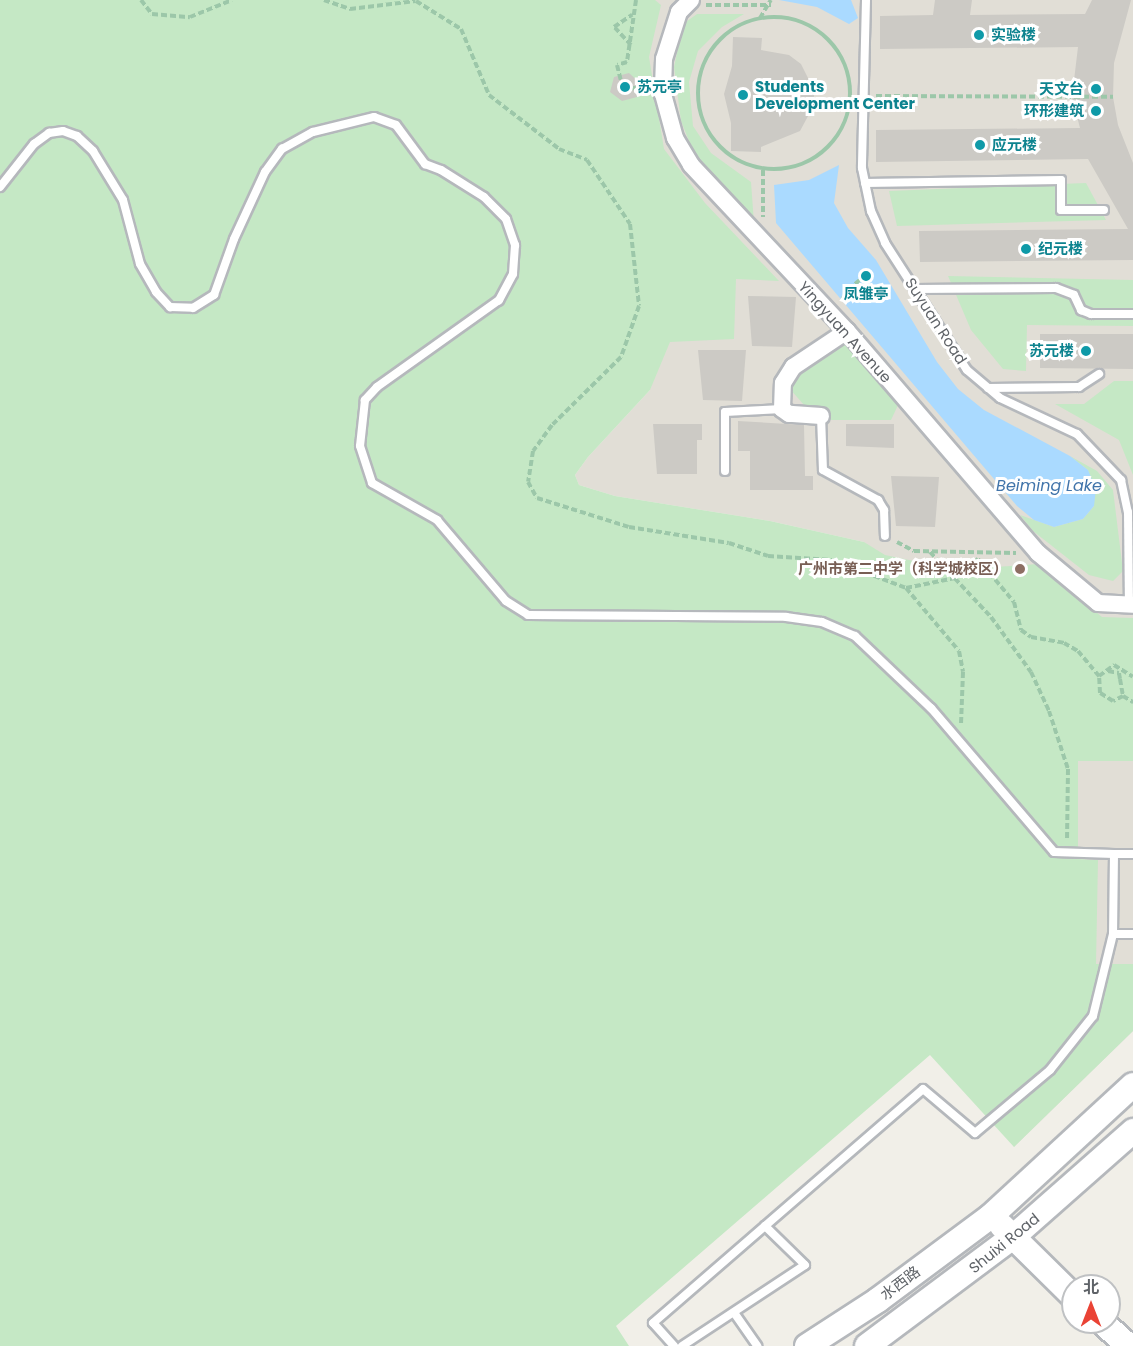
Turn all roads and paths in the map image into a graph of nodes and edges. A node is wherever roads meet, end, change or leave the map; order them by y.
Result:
1 (141, 0) edge
2 (232, 0) edge
3 (324, 0) edge
4 (636, 0) edge
5 (866, 0) edge
6 (686, 2) edge
7 (771, 2) edge
8 (632, 15) junction
9 (760, 18) junction
10 (632, 45) junction
11 (663, 94) junction
12 (851, 95) junction
13 (863, 96) junction
14 (1113, 96) dead end
15 (763, 170) junction
16 (865, 183) junction
17 (0, 187) edge
18 (1104, 210) dead end
19 (763, 244) junction
20 (861, 279) dead end
21 (915, 289) junction
22 (838, 300) dead end
23 (1133, 314) edge
24 (847, 331) junction
25 (1099, 374) dead end
26 (987, 388) junction
27 (782, 410) junction
28 (822, 416) joint
29 (724, 471) dead end
30 (885, 536) joint
31 (930, 552) junction
32 (1038, 553) junction
33 (955, 578) junction
34 (906, 588) junction
35 (1131, 605) edge
36 (1108, 671) junction
37 (1099, 676) junction
38 (1133, 676) edge
39 (1123, 696) junction
40 (1133, 702) edge
41 (961, 743) junction
42 (1067, 853) junction
43 (1114, 854) junction
44 (1133, 854) edge
45 (1113, 934) junction
46 (1133, 934) edge
47 (1133, 1085) edge
48 (1133, 1131) edge
49 (991, 1216) junction
50 (765, 1226) junction
51 (1014, 1236) junction
52 (1061, 1284) edge
53 (735, 1314) junction
54 (1116, 1334) edge
55 (674, 1346) edge
56 (682, 1346) edge
57 (757, 1346) edge
58 (807, 1346) edge
59 (867, 1346) edge
60 (1129, 1346) edge

1 - 2 path
3 - 34 path
4 - 8 path
5 - 13 lane, Suyuan Road
6 - 7 path
6 - 11 street, Yingyuan Avenue
7 - 9 path
8 - 10 path
8 - 10 path
9 - 12 path
9 - 15 path
10 - 11 path
11 - 19 street, Yingyuan Avenue
12 - 13 path
12 - 15 path
13 - 14 path
13 - 16 lane, Suyuan Road
15 - 19 path
16 - 18 lane
16 - 21 lane, Suyuan Road
17 - 41 lane
19 - 24 street, Yingyuan Avenue
20 - 22 path
21 - 23 lane
21 - 26 lane, Suyuan Road
24 - 27 street
24 - 32 street, Yingyuan Avenue
25 - 26 lane
26 - 35 lane, Suyuan Road
27 - 28 street
27 - 29 lane
28 - 30 lane
30 - 31 path
31 - 32 path
31 - 33 path
32 - 35 street, Yingyuan Avenue
33 - 34 path
33 - 37 path
33 - 42 path
34 - 41 path
36 - 37 path
36 - 38 path
36 - 39 path
37 - 39 path
39 - 40 path
41 - 42 lane
42 - 43 lane
43 - 44 lane
43 - 45 lane
45 - 46 lane
45 - 50 lane
47 - 49 main road, Shuixi Road
48 - 51 main road, Shuixi Road
49 - 51 main road
49 - 58 main road, 水西路
50 - 53 lane
50 - 55 lane
51 - 52 main road
51 - 59 main road, Shuixi Road
53 - 56 lane
53 - 57 lane
54 - 60 main road

